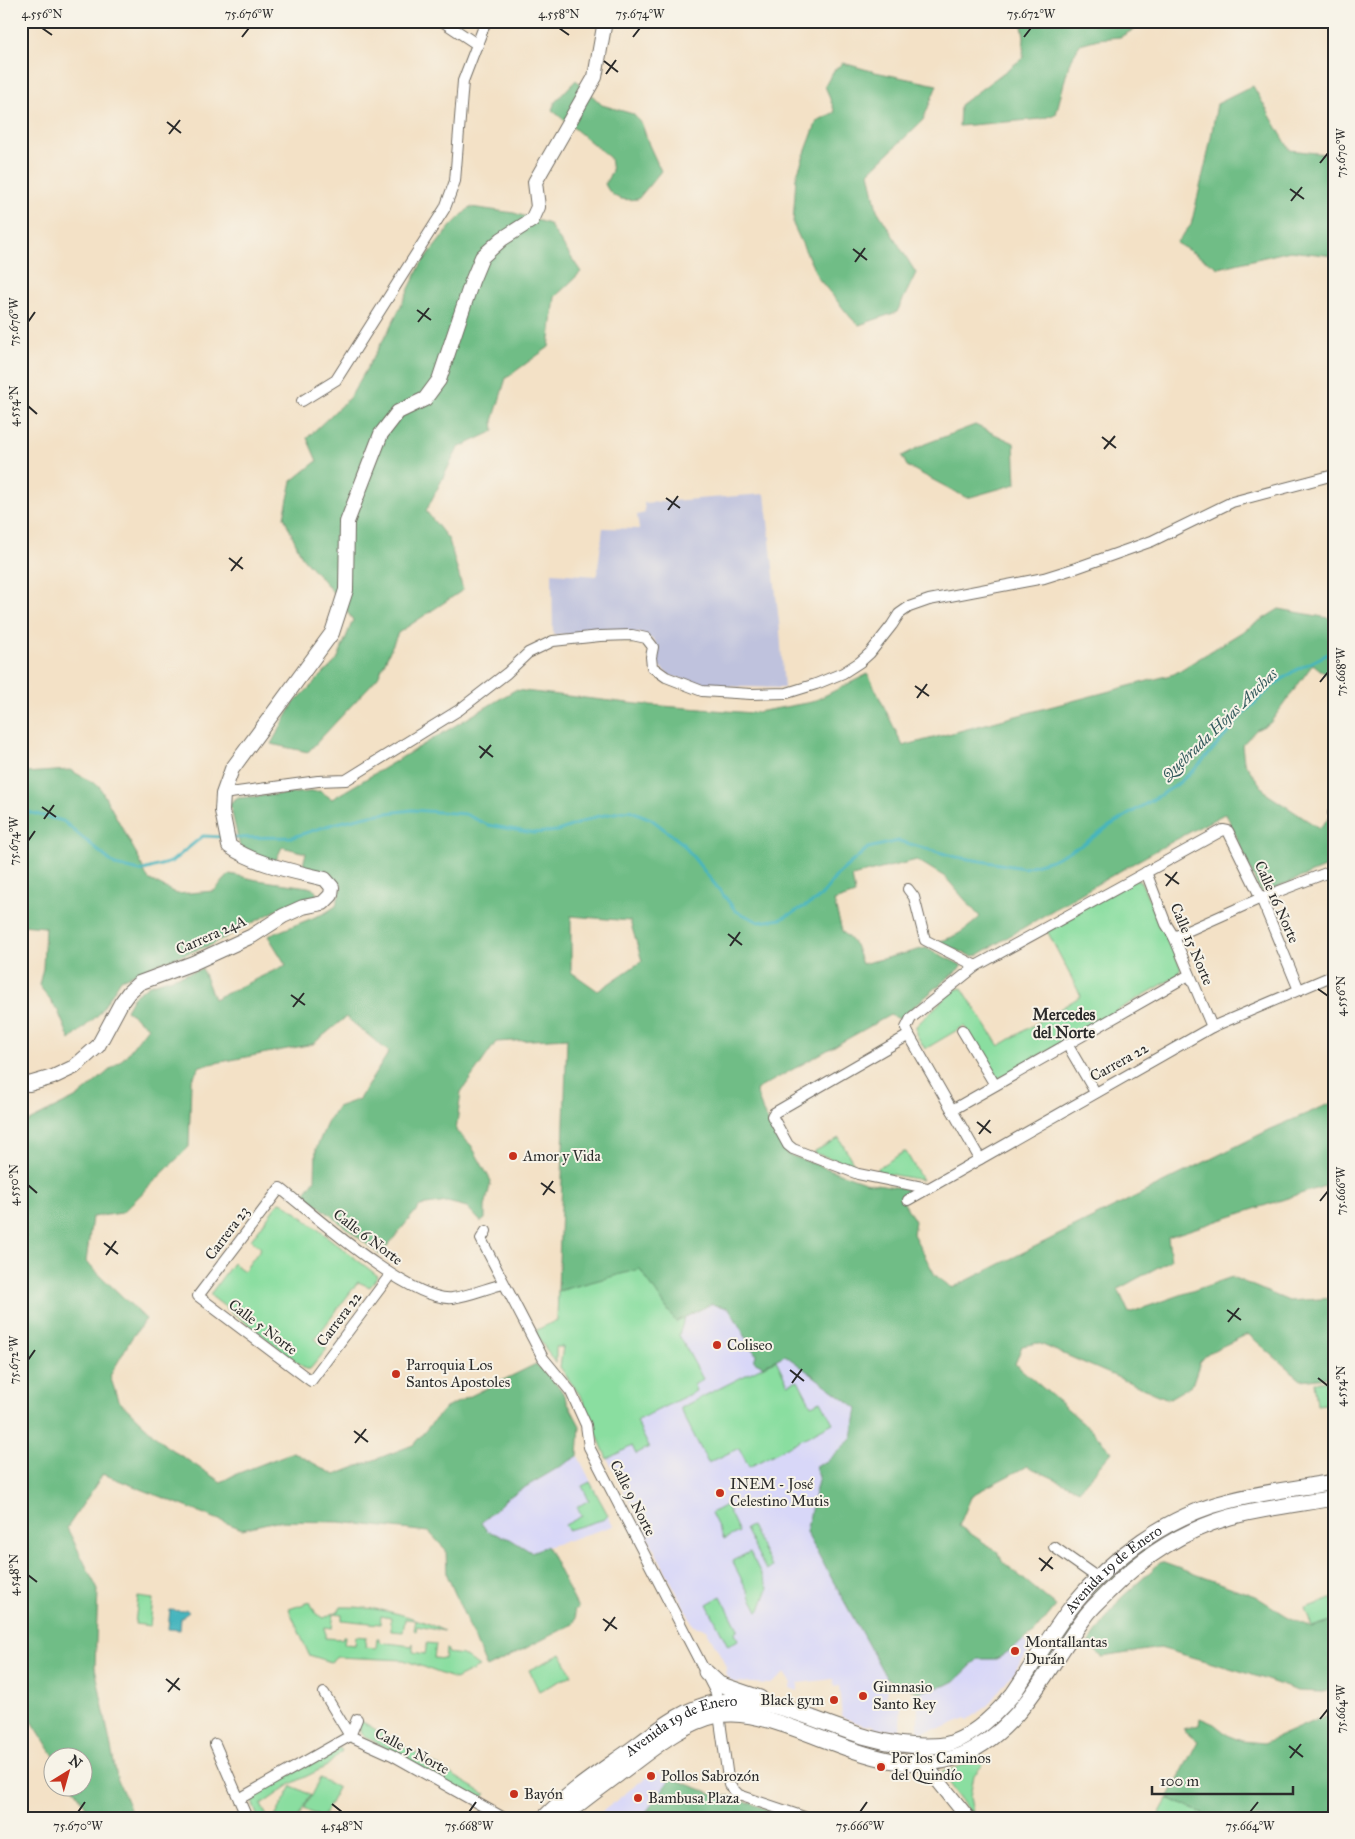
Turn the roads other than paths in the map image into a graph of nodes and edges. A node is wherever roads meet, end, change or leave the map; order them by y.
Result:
1 (442, 21) edge
2 (486, 21) edge
3 (605, 21) edge
4 (478, 45) junction
5 (302, 401) dead end
6 (1334, 476) edge
7 (223, 794) junction
8 (1334, 870) edge
9 (1146, 872) junction
10 (908, 889) dead end
11 (1260, 898) junction
12 (1174, 937) junction
13 (976, 966) junction
14 (1189, 975) junction
15 (1334, 976) edge
16 (1299, 990) junction
17 (1212, 1027) junction
18 (962, 1030) dead end
19 (909, 1035) junction
20 (1067, 1044) junction
21 (21, 1083) edge
22 (995, 1085) junction
23 (1095, 1092) junction
24 (952, 1110) junction
25 (980, 1159) junction
26 (280, 1188) joint
27 (926, 1188) junction
28 (908, 1200) dead end
29 (486, 1231) dead end
30 (390, 1275) junction
31 (503, 1284) junction
32 (198, 1296) joint
33 (311, 1381) joint
34 (1334, 1482) edge
35 (1334, 1498) edge
36 (1054, 1547) dead end
37 (1098, 1578) junction
38 (706, 1672) junction
39 (324, 1693) dead end
40 (777, 1706) junction
41 (719, 1708) junction
42 (357, 1719) dead end
43 (350, 1736) junction
44 (215, 1744) dead end
45 (923, 1746) junction
46 (924, 1763) junction
47 (239, 1799) junction
48 (248, 1818) edge
49 (504, 1818) edge
50 (544, 1818) edge
51 (562, 1818) edge
52 (808, 1818) edge
53 (968, 1818) edge

1 - 4 street
2 - 4 street
3 - 7 street
4 - 5 street
6 - 7 street
7 - 21 street, Carrera 24A
8 - 11 street
9 - 11 street, Calle 16 Norte
9 - 12 street, Calle 15 Norte
9 - 13 street
10 - 13 street
11 - 12 street
11 - 16 street, Calle 16 Norte
12 - 14 street, Calle 15 Norte
13 - 19 street
14 - 17 street, Calle 15 Norte
14 - 20 street
15 - 16 street, Carrera 22
16 - 17 street, Carrera 22
17 - 23 street, Carrera 22
18 - 22 street
19 - 24 street
19 - 27 street
20 - 22 street
20 - 23 street
22 - 24 street
23 - 25 street, Carrera 22
24 - 25 street
25 - 27 street, Carrera 22
26 - 30 street, Calle 6 Norte
26 - 32 street, Carrera 23
27 - 28 street, Carrera 22
29 - 31 street, Calle 9 Norte
30 - 31 street, Calle 6 Norte
30 - 33 street, Carrera 22
31 - 38 street, Calle 9 Norte
32 - 33 street, Calle 5 Norte
34 - 37 main road, Avenida 19 de Enero
35 - 46 main road, Avenida 19 de Enero
36 - 37 street
37 - 45 main road, Avenida 19 de Enero
38 - 40 main road
38 - 41 street, Calle 9 Norte
39 - 43 street, Calle 5 Norte
40 - 41 main road, Avenida 19 de Enero
40 - 45 main road, Avenida 19 de Enero
41 - 46 main road, Avenida 19 de Enero
41 - 50 main road, Avenida 19 de Enero
41 - 51 main road, Avenida 19 de Enero
41 - 52 street, Calle 9 Norte
42 - 43 street
43 - 47 street
43 - 49 street, Calle 5 Norte
44 - 47 street
45 - 46 street
46 - 53 street
47 - 48 street

